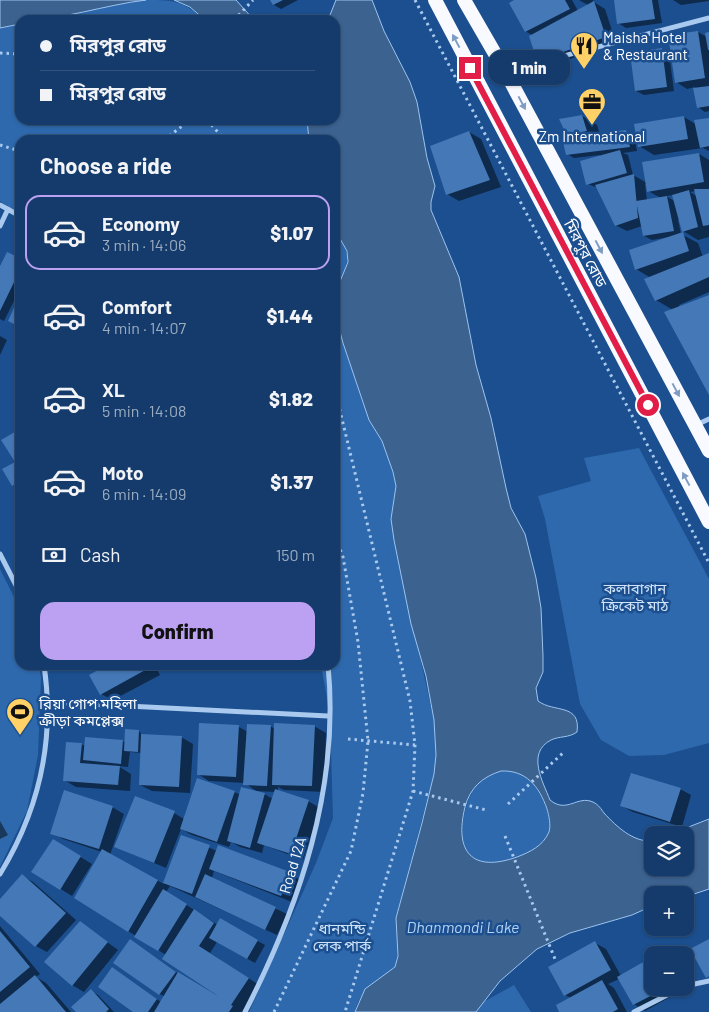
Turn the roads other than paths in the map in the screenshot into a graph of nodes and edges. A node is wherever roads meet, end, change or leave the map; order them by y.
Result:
1 (435, 0) edge
2 (464, 0) edge
3 (709, 18) edge
4 (505, 71) junction
5 (0, 205) edge
6 (8, 209) junction
7 (15, 213) edge
8 (0, 226) edge
9 (709, 419) edge
10 (695, 426) junction
11 (709, 451) edge
12 (709, 522) edge
13 (0, 554) edge
14 (15, 583) edge
15 (45, 670) edge
16 (328, 670) edge
17 (48, 702) junction
18 (328, 716) junction
19 (0, 874) edge
20 (709, 981) edge
21 (694, 984) edge
22 (665, 996) edge
23 (245, 1012) edge
24 (634, 1012) edge

12 -> 1 highway, মিরপুর রোড
2 - 4 highway, মিরপুর রোড
3 - 4 street
4 -> 10 highway, মিরপুর রোড
5 - 6 street
6 - 7 street
6 - 8 street
9 - 10 street
10 - 11 highway, মিরপুর রোড
13 - 14 street
15 - 17 street
16 - 18 street, Road 12A
17 - 18 street
17 - 19 street
18 - 23 street, Road 12A
20 - 21 street
22 - 24 street

